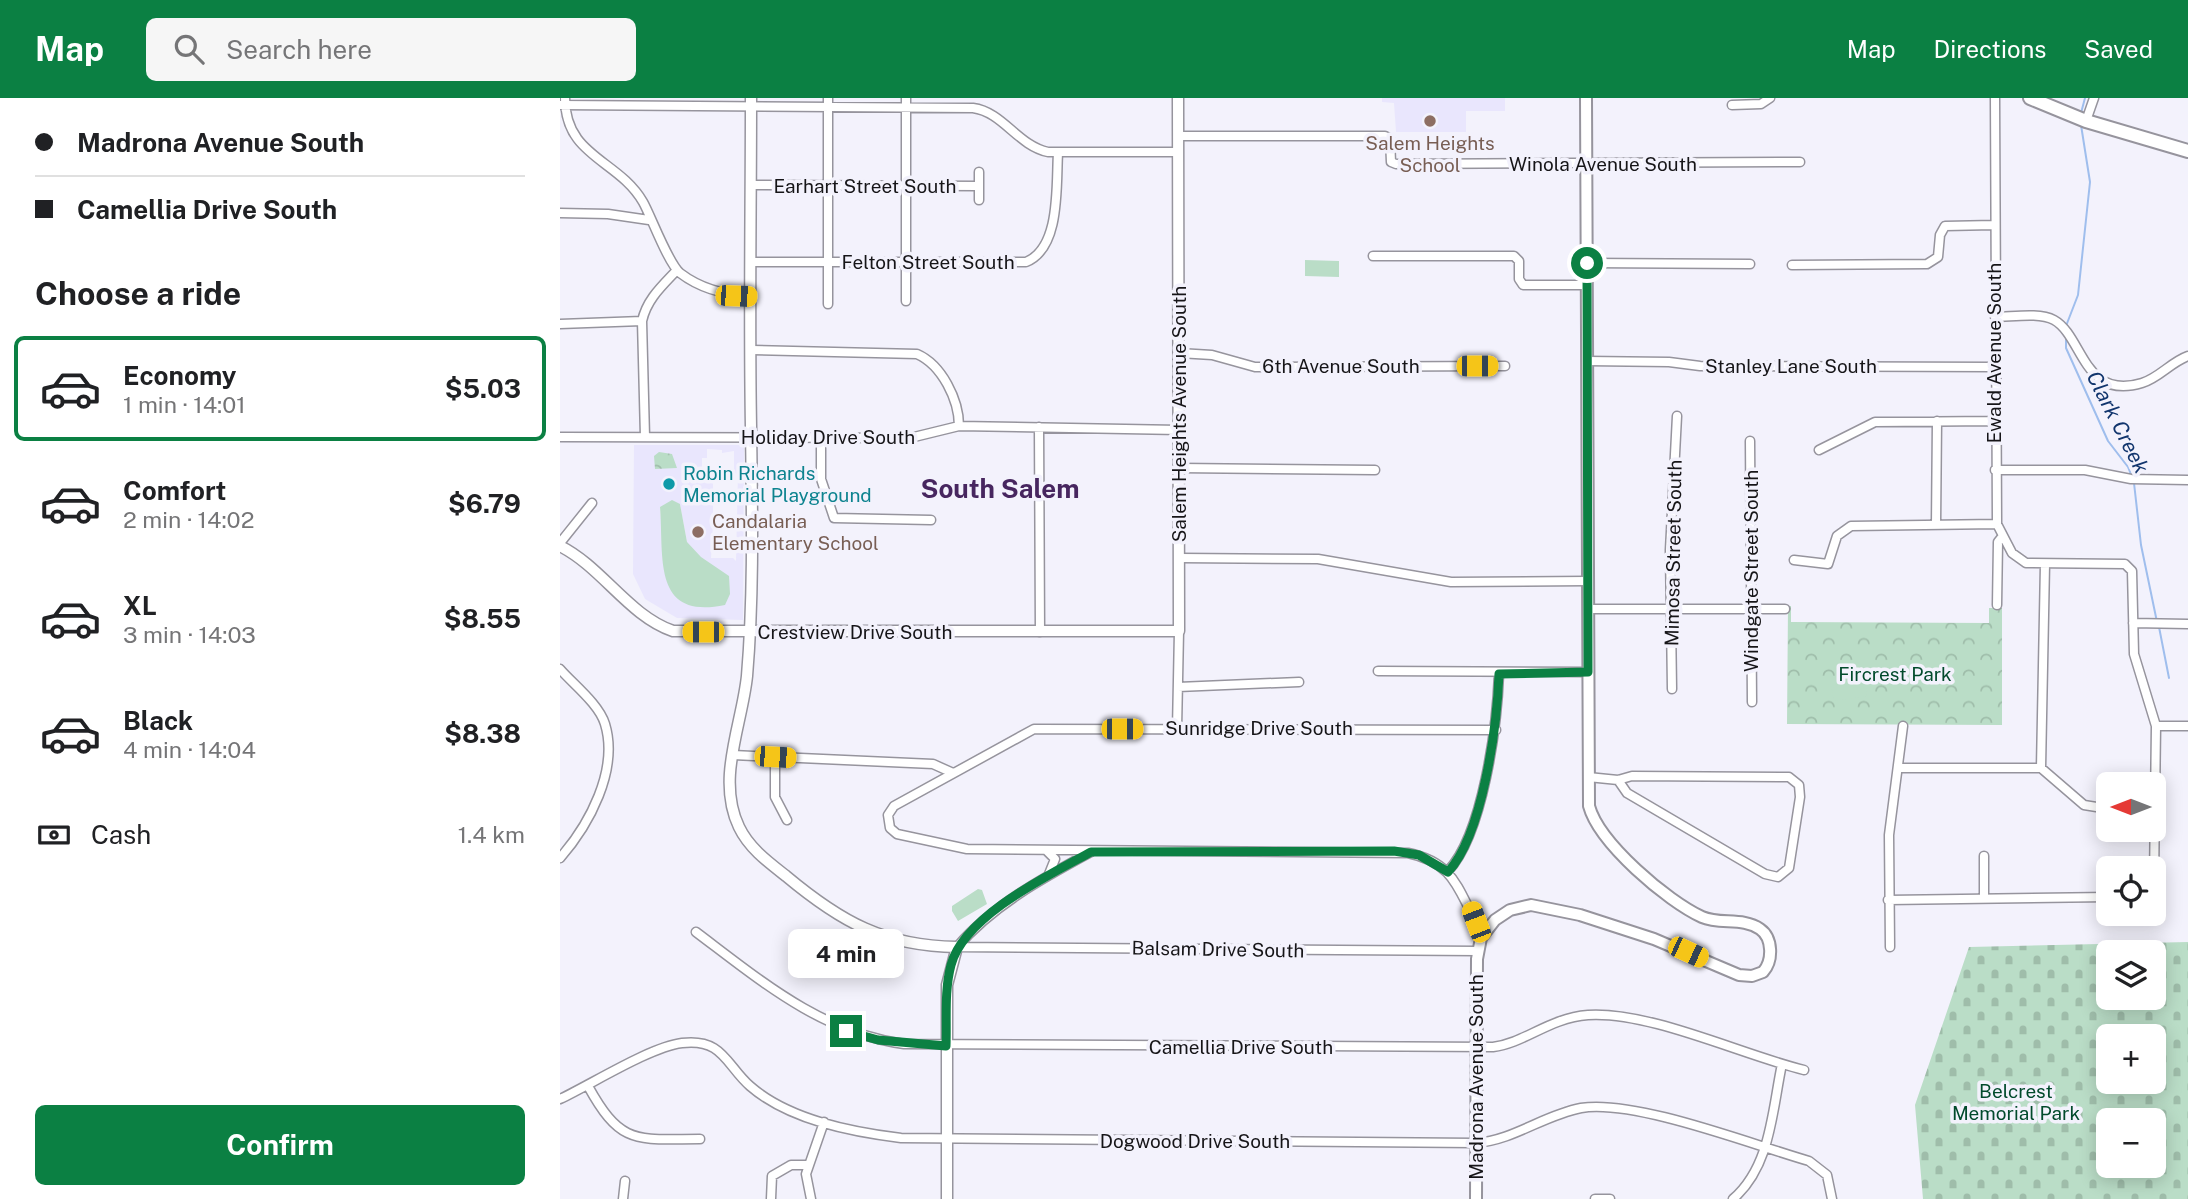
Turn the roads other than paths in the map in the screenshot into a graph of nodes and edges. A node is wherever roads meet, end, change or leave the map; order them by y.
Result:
1 (828, 98) edge
2 (906, 98) edge
3 (1178, 98) edge
4 (1586, 98) edge
5 (1770, 98) edge
6 (1995, 98) edge
7 (2030, 98) edge
8 (2094, 98) edge
9 (564, 103) edge
10 (751, 103) edge
11 (1732, 105) dead end
12 (906, 108) junction
13 (828, 109) junction
14 (2087, 121) junction
15 (1178, 136) junction
16 (2188, 151) edge
17 (1178, 152) junction
18 (1058, 153) junction
19 (1800, 162) dead end
20 (1587, 164) junction
21 (979, 172) dead end
22 (828, 185) junction
23 (751, 186) junction
24 (905, 186) junction
25 (979, 186) junction
26 (979, 200) dead end
27 (560, 213) edge
28 (649, 220) junction
29 (1994, 225) junction
30 (1373, 256) dead end
31 (751, 262) junction
32 (828, 262) junction
33 (906, 262) junction
34 (1587, 263) junction
35 (1750, 264) dead end
36 (1792, 265) dead end
37 (677, 270) junction
38 (1587, 285) junction
39 (750, 296) junction
40 (906, 301) dead end
41 (828, 304) dead end
42 (1995, 317) junction
43 (642, 321) junction
44 (560, 324) edge
45 (751, 351) junction
46 (1179, 353) junction
47 (2188, 356) edge
48 (1587, 361) junction
49 (1505, 366) dead end
50 (1994, 367) junction
51 (1677, 416) dead end
52 (1937, 421) junction
53 (1994, 421) junction
54 (959, 426) junction
55 (1039, 427) junction
56 (1179, 430) junction
57 (645, 436) junction
58 (560, 437) edge
59 (751, 438) junction
60 (821, 438) junction
61 (1750, 441) dead end
62 (1819, 450) dead end
63 (1179, 468) junction
64 (1375, 470) dead end
65 (1995, 470) junction
66 (2188, 480) edge
67 (592, 503) dead end
68 (931, 520) dead end
69 (1997, 524) junction
70 (1936, 525) junction
71 (2002, 537) junction
72 (560, 544) edge
73 (1180, 558) junction
74 (1794, 560) dead end
75 (2045, 564) junction
76 (1588, 581) junction
77 (1997, 605) dead end
78 (1588, 609) junction
79 (1670, 609) junction
80 (1751, 609) junction
81 (1786, 609) dead end
82 (2133, 623) junction
83 (2188, 624) edge
84 (1179, 631) junction
85 (749, 632) junction
86 (1040, 632) junction
87 (560, 669) edge
88 (1378, 671) dead end
89 (1588, 672) junction
90 (1499, 674) junction
91 (1299, 682) dead end
92 (1178, 687) junction
93 (1672, 689) dead end
94 (1752, 702) dead end
95 (1903, 726) dead end
96 (2156, 726) junction
97 (2188, 726) edge
98 (1177, 729) junction
99 (1496, 730) junction
100 (733, 755) junction
101 (775, 757) junction
102 (1899, 768) junction
103 (2041, 768) junction
104 (2155, 772) edge
105 (953, 773) junction
106 (1588, 777) junction
107 (1618, 780) junction
108 (2096, 807) edge
109 (787, 820) dead end
110 (1046, 850) junction
111 (1091, 852) junction
112 (1984, 856) dead end
113 (560, 858) edge
114 (1448, 872) junction
115 (1049, 874) junction
116 (2096, 897) edge
117 (1984, 898) junction
118 (1888, 900) junction
119 (696, 932) dead end
120 (1483, 934) junction
121 (957, 947) junction
122 (1890, 947) dead end
123 (1478, 951) junction
124 (946, 1046) junction
125 (1476, 1048) junction
126 (1782, 1064) junction
127 (1804, 1070) dead end
128 (588, 1086) junction
129 (560, 1099) edge
130 (824, 1122) junction
131 (700, 1139) dead end
132 (946, 1140) junction
133 (1476, 1143) junction
134 (1765, 1149) junction
135 (808, 1165) junction
136 (625, 1181) dead end
137 (623, 1199) edge
138 (771, 1199) edge
139 (811, 1199) edge
140 (947, 1199) edge
141 (1476, 1199) edge
142 (1595, 1199) edge
143 (1610, 1199) edge
144 (1733, 1199) edge
145 (1832, 1199) edge

1 - 13 street
2 - 12 street
3 - 15 street, Salem Heights Avenue South
4 - 20 main road
5 - 11 street
6 - 29 street, Ewald Avenue South
7 - 14 main road
8 - 14 street
9 - 10 street
9 - 28 street
10 - 13 street
10 - 23 street
12 - 13 street
12 - 18 street
12 - 24 street
13 - 22 street
14 - 16 main road
15 - 17 street, Salem Heights Avenue South
15 - 20 street, Winola Avenue South
17 - 18 street
17 - 46 street, Salem Heights Avenue South
18 - 33 street, Felton Street South
19 - 20 street, Winola Avenue South
20 - 34 main road
21 - 25 street, Earhart Street South
22 - 23 street, Earhart Street South
22 - 24 street, Earhart Street South
22 - 32 street
23 - 31 street
24 - 25 street, Earhart Street South
24 - 33 street
25 - 26 street, Earhart Street South
27 - 28 street
28 - 37 street
29 - 36 street
29 - 42 street, Ewald Avenue South
30 - 38 street
31 - 32 street, Felton Street South
31 - 39 street
32 - 33 street, Felton Street South
32 - 41 street
33 - 40 street
34 - 35 street
34 - 38 main road
37 - 39 street
37 - 43 street
38 - 48 main road
39 - 45 street
42 - 47 street
42 - 50 street, Ewald Avenue South
43 - 44 street
43 - 57 street
45 - 54 street
45 - 59 street
46 - 49 street, 6th Avenue South
46 - 56 street, Salem Heights Avenue South
48 - 50 street, Stanley Lane South
48 - 76 main road
50 - 53 street, Ewald Avenue South
51 - 79 street, Mimosa Street South
52 - 53 street
52 - 62 street
52 - 70 street
53 - 65 street, Ewald Avenue South
54 - 55 street, Holiday Drive South
54 - 60 street, Holiday Drive South
55 - 56 street, Holiday Drive South
55 - 86 street
56 - 63 street, Salem Heights Avenue South
57 - 58 street, Holiday Drive South
57 - 59 street, Holiday Drive South
59 - 60 street, Holiday Drive South
59 - 85 street
60 - 68 street
61 - 80 street, Windgate Street South
63 - 64 street
63 - 73 street, Salem Heights Avenue South
65 - 66 street
65 - 69 street, Ewald Avenue South
67 - 72 street
69 - 70 street
69 - 71 street, Ewald Avenue South
70 - 74 street
71 - 75 street
71 - 77 street, Ewald Avenue South
72 - 85 street, Crestview Drive South
73 - 76 street
73 - 84 street, Salem Heights Avenue South
75 - 82 street
75 - 103 street
76 - 78 main road
78 - 79 street
78 - 89 main road
79 - 80 street
79 - 93 street, Mimosa Street South
80 - 81 street
80 - 94 street, Windgate Street South
82 - 83 street
82 - 96 street
84 - 86 street, Crestview Drive South
84 - 92 street, Salem Heights Avenue South
85 - 86 street, Crestview Drive South
85 - 100 street
87 - 113 street
88 - 90 street
89 - 90 street
89 - 106 main road
90 - 99 street
91 - 92 street
92 - 98 street, Salem Heights Avenue South
95 - 102 street
96 - 97 street
96 - 104 street
98 - 99 street, Sunridge Drive South
98 - 105 street, Sunridge Drive South
99 - 114 street
100 - 101 street
100 - 121 street
101 - 105 street
101 - 109 street
102 - 103 street
102 - 118 street
103 - 108 street
105 - 110 street
106 - 107 street
106 - 120 main road
107 - 107 street
110 - 111 street
110 - 115 street
111 - 114 street
111 - 115 street
112 - 117 street
114 - 120 street
115 - 121 street
116 - 117 street
117 - 118 street
118 - 122 street
119 - 124 street, Camellia Drive South
120 - 123 main road, Madrona Avenue South
121 - 123 street, Balsam Drive South
121 - 124 street
123 - 125 main road, Madrona Avenue South
124 - 125 street, Camellia Drive South
124 - 132 street
125 - 126 street, Camellia Drive South
125 - 133 main road, Madrona Avenue South
126 - 127 street, Camellia Drive South
126 - 134 street
128 - 129 street, Dogwood Drive South
128 - 130 street, Dogwood Drive South
128 - 131 street
130 - 132 street, Dogwood Drive South
130 - 135 street
132 - 133 street, Dogwood Drive South
132 - 140 street
133 - 134 street, Dogwood Drive South
133 - 141 main road, Madrona Avenue South
134 - 144 street
134 - 145 street, Dogwood Drive South
135 - 138 street
135 - 139 street
136 - 137 street
142 - 143 street

